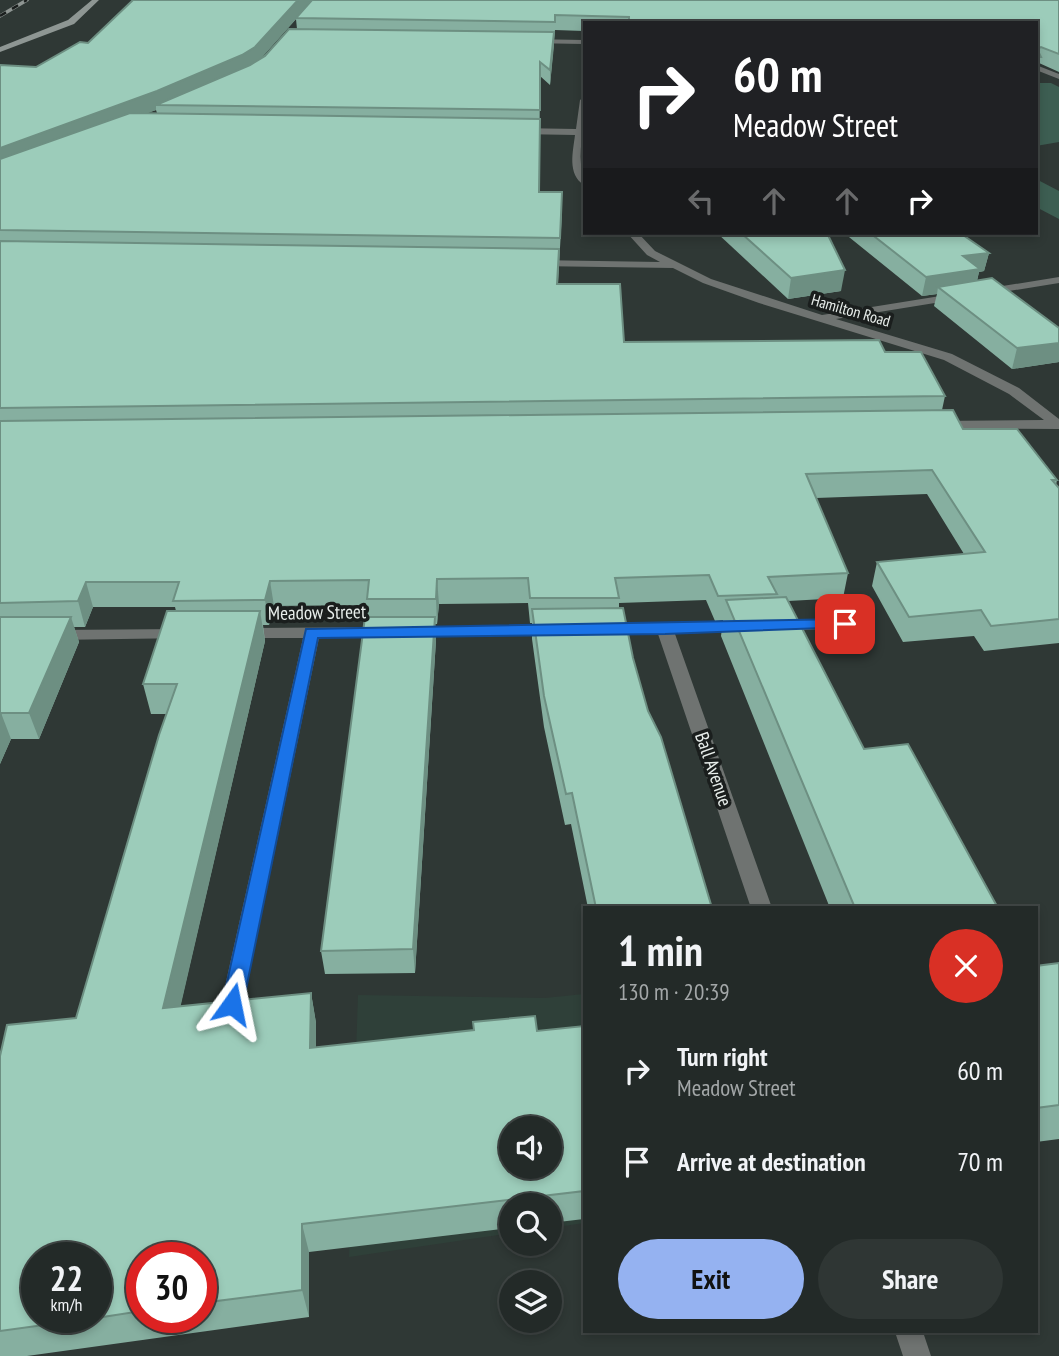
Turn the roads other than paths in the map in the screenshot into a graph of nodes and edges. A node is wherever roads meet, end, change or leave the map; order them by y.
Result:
1 (96, 0) edge
2 (517, 41) edge
3 (583, 42) edge
4 (0, 50) edge
5 (1038, 68) edge
6 (1059, 77) edge
7 (583, 111) edge
8 (513, 131) edge
9 (581, 132) junction
10 (583, 180) edge
11 (634, 235) edge
12 (518, 263) edge
13 (672, 265) junction
14 (1059, 280) edge
15 (820, 318) junction
16 (1058, 424) edge
17 (918, 426) edge
18 (845, 624) dead end
19 (665, 629) junction
20 (312, 633) junction
21 (201, 634) edge
22 (229, 634) edge
23 (40, 635) edge
24 (761, 906) edge
25 (232, 1004) edge
26 (909, 1333) edge
27 (917, 1356) edge

1 - 4 street
2 - 3 street
5 - 6 street
7 - 9 street
8 - 9 street
9 - 10 street
11 - 13 street, Hamilton Road
12 - 13 street
13 - 15 street, Hamilton Road
14 - 15 street
15 - 16 street, Hamilton Road
16 - 17 street
18 - 19 street, Meadow Street
19 - 20 street, Meadow Street
19 - 24 street, Ball Avenue
20 - 22 street, Meadow Street
20 - 25 street
21 - 23 street
26 - 27 street

